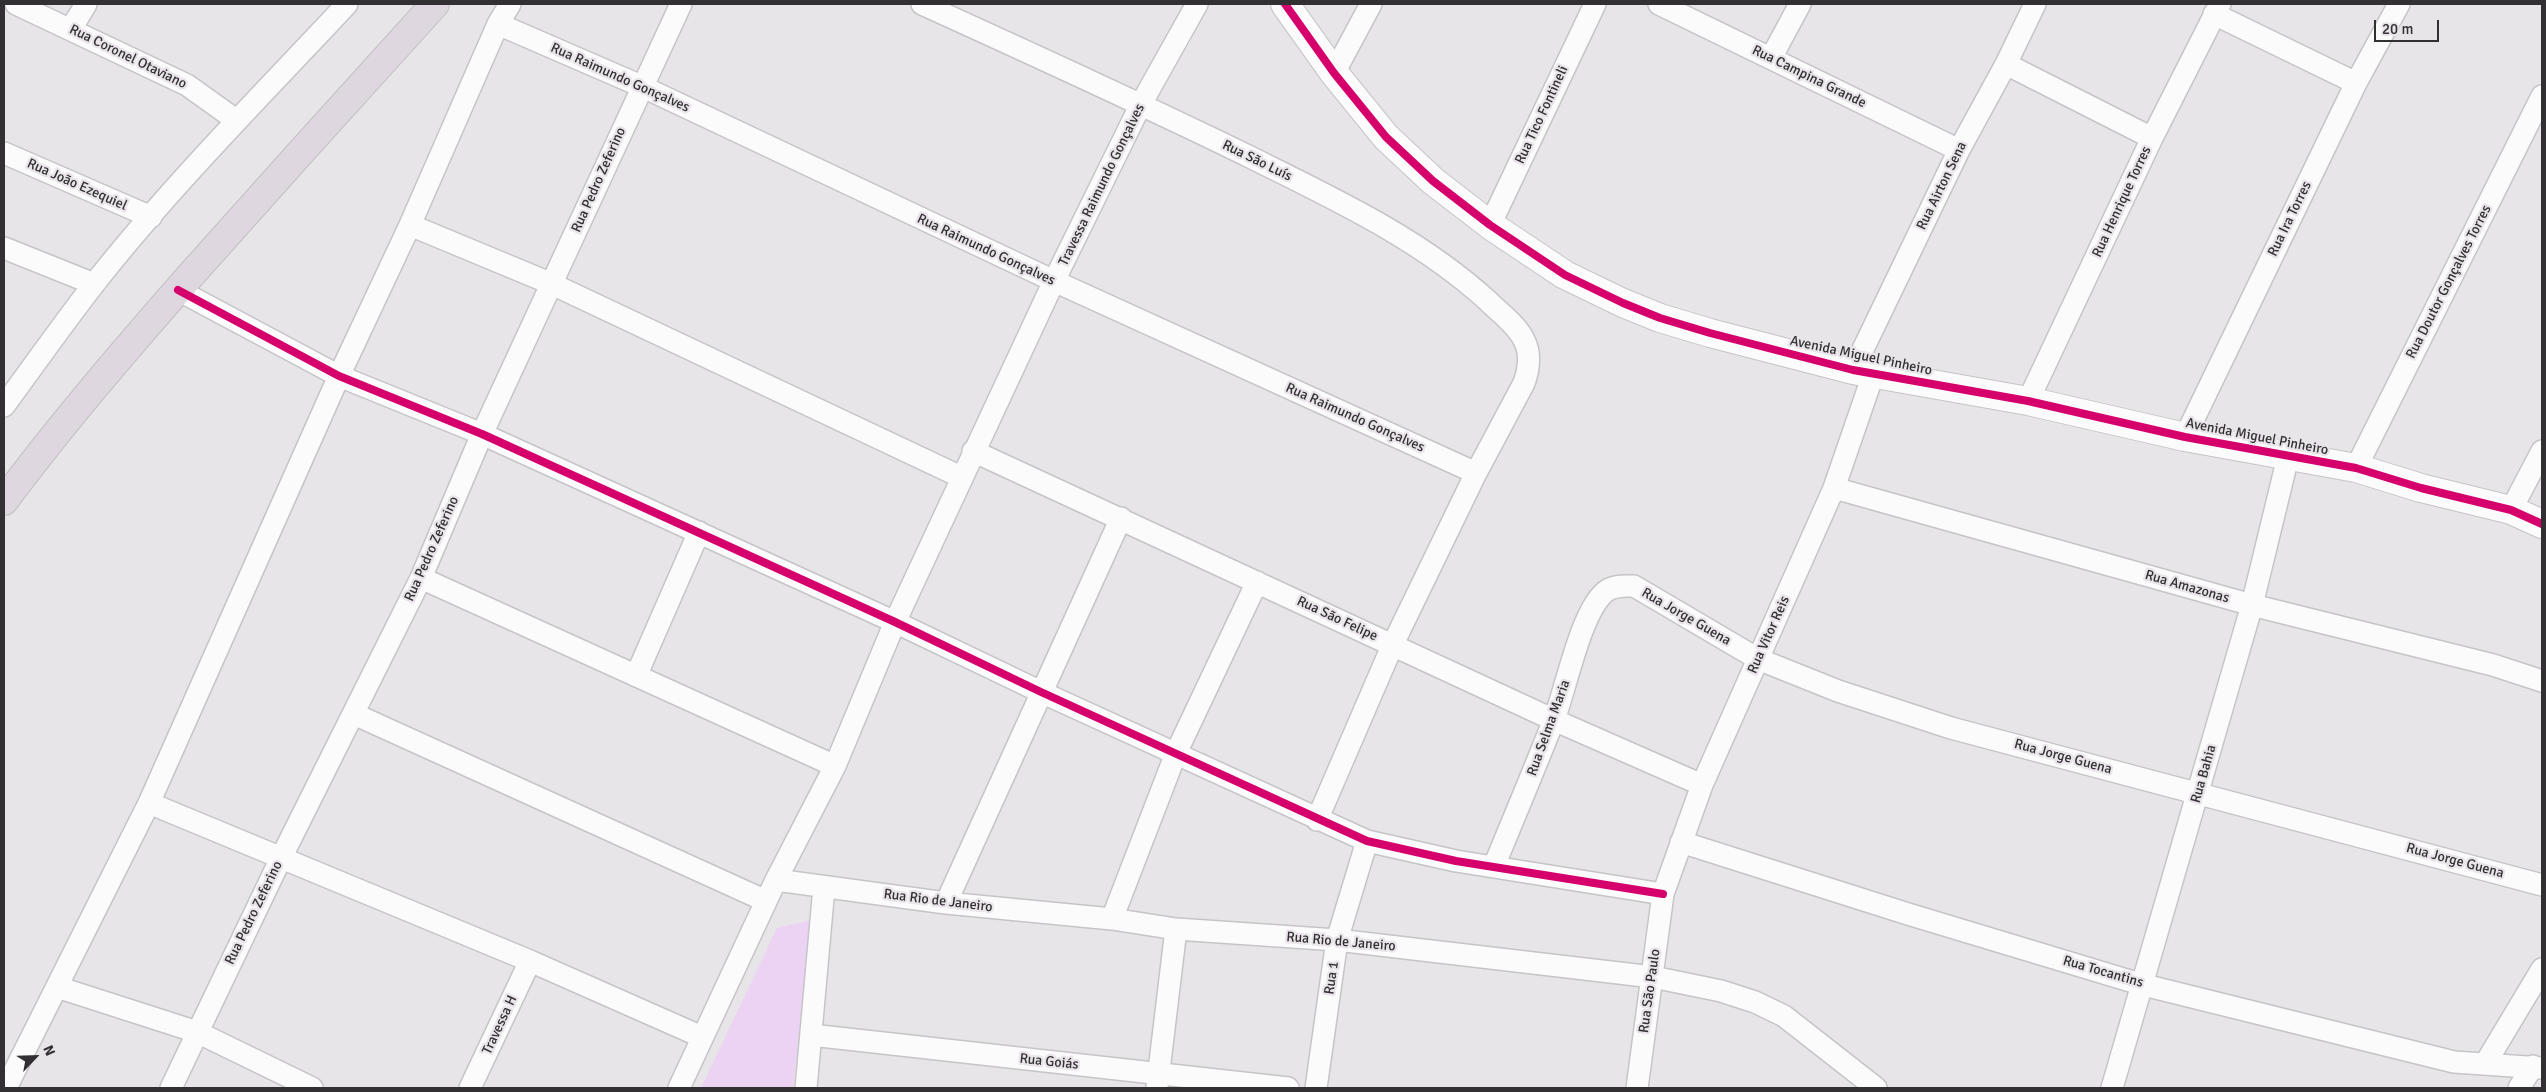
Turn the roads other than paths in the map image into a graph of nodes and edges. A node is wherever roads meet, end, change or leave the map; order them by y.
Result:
1 (16, 4) edge
2 (86, 4) edge
3 (347, 4) edge
4 (436, 4) edge
5 (510, 4) edge
6 (681, 4) edge
7 (922, 4) edge
8 (1197, 4) edge
9 (1285, 4) edge
10 (1371, 4) edge
11 (1595, 4) edge
12 (1659, 4) edge
13 (1800, 4) edge
14 (2035, 4) edge
15 (2399, 4) edge
16 (2217, 9) edge
17 (498, 24) junction
18 (71, 29) junction
19 (1771, 58) junction
20 (2006, 64) junction
21 (1334, 74) junction
22 (2356, 83) junction
23 (641, 86) junction
24 (2542, 96) edge
25 (1141, 104) junction
26 (236, 120) junction
27 (2152, 138) junction
28 (1958, 150) junction
29 (4, 153) edge
30 (151, 217) junction
31 (410, 225) junction
32 (1490, 226) junction
33 (4, 248) edge
34 (1054, 282) junction
35 (94, 284) junction
36 (552, 284) junction
37 (178, 290) junction
38 (1863, 372) junction
39 (339, 376) junction
40 (2028, 401) junction
41 (4, 406) edge
42 (482, 434) junction
43 (2185, 437) junction
44 (973, 451) junction
45 (2542, 451) edge
46 (2288, 457) junction
47 (2356, 468) junction
48 (1476, 473) junction
49 (961, 477) junction
50 (1834, 488) junction
51 (4, 501) edge
52 (2511, 510) junction
53 (1121, 518) junction
54 (2542, 524) edge
55 (699, 532) junction
56 (421, 578) junction
57 (1257, 582) junction
58 (1604, 592) joint
59 (2252, 605) junction
60 (895, 622) junction
61 (1393, 644) junction
62 (1758, 659) junction
63 (636, 676) junction
64 (2542, 681) edge
65 (1041, 692) junction
66 (354, 714) junction
67 (1554, 720) junction
68 (1176, 754) junction
69 (835, 766) junction
70 (1702, 785) junction
71 (2199, 793) junction
72 (149, 802) junction
73 (1317, 820) junction
74 (1367, 841) junction
75 (1681, 842) junction
76 (281, 858) junction
77 (1494, 866) junction
78 (776, 880) junction
79 (2542, 885) edge
80 (824, 887) junction
81 (1663, 894) junction
82 (766, 901) junction
83 (946, 903) junction
84 (1112, 919) junction
85 (1176, 929) junction
86 (1338, 940) junction
87 (530, 962) junction
88 (2542, 969) edge
89 (1653, 978) junction
90 (2140, 984) junction
91 (58, 987) junction
92 (197, 1032) junction
93 (810, 1035) junction
94 (702, 1036) junction
95 (2485, 1064) junction
96 (2538, 1067) edge
97 (1158, 1081) edge
98 (6, 1088) edge
99 (171, 1088) edge
100 (312, 1088) edge
101 (470, 1088) edge
102 (680, 1088) edge
103 (806, 1088) edge
104 (1288, 1088) edge
105 (1316, 1088) edge
106 (1637, 1088) edge
107 (1876, 1088) edge
108 (2112, 1088) edge
109 (2519, 1088) edge

1 - 18 street, Rua Coronel Otaviano
2 - 18 street
3 - 26 street
4 - 37 highway
5 - 17 street
6 - 23 street, Rua Pedro Zeferino
7 - 25 street, Rua São Luís
8 - 25 street, Travessa Raimundo Gonçalves
9 - 21 street, Avenida Miguel Pinheiro
10 - 21 street
11 - 32 street, Rua Tico Fontineli
12 - 19 street, Rua Campina Grande
13 - 19 street
14 - 20 street, Rua Airton Sena
15 - 22 street, Rua Ira Torres
16 - 22 street
16 - 27 street, Rua Henrique Torres
17 - 23 street, Rua Raimundo Gonçalves
17 - 31 street
18 - 26 street, Rua Coronel Otaviano
19 - 28 street, Rua Campina Grande
20 - 27 street
20 - 28 street, Rua Airton Sena
21 - 32 street, Avenida Miguel Pinheiro
22 - 43 street, Rua Ira Torres
23 - 34 street, Rua Raimundo Gonçalves
23 - 36 street, Rua Pedro Zeferino
24 - 47 street, Rua Doutor Gonçalves Torres
25 - 34 street, Travessa Raimundo Gonçalves
25 - 48 street, Rua São Luís
26 - 30 street
27 - 40 street, Rua Henrique Torres
28 - 38 street, Rua Airton Sena
29 - 30 street, Rua João Ezequiel
30 - 35 street
31 - 36 street
31 - 39 street
32 - 38 street, Avenida Miguel Pinheiro
33 - 35 street
34 - 44 street, Travessa Raimundo Gonçalves
34 - 48 street, Rua Raimundo Gonçalves
35 - 41 street
36 - 42 street, Rua Pedro Zeferino
36 - 49 street
37 - 39 street
37 - 51 highway
38 - 40 street, Avenida Miguel Pinheiro
38 - 50 street, Rua Vitor Reis
39 - 42 street
39 - 72 street
40 - 43 street, Avenida Miguel Pinheiro
42 - 55 street
42 - 56 street, Rua Pedro Zeferino
43 - 46 street, Avenida Miguel Pinheiro
44 - 49 street, Travessa Raimundo Gonçalves
44 - 53 street, Rua São Felipe
45 - 52 street
46 - 47 street, Avenida Miguel Pinheiro
46 - 59 street, Rua Bahia
47 - 52 street, Avenida Miguel Pinheiro
48 - 61 street, Rua São Luís
49 - 60 street, Travessa Raimundo Gonçalves
50 - 59 street, Rua Amazonas
50 - 62 street, Rua Vitor Reis
52 - 54 street, Avenida Miguel Pinheiro
53 - 57 street, Rua São Felipe
53 - 65 street
55 - 60 street
55 - 63 street
56 - 63 street
56 - 66 street, Rua Pedro Zeferino
57 - 61 street, Rua São Felipe
57 - 68 street
58 - 62 street, Rua Jorge Guena
58 - 67 street, Rua Selma Maria
59 - 64 street, Rua Amazonas
59 - 71 street, Rua Bahia
60 - 65 street
60 - 69 street, Travessa Raimundo Gonçalves
61 - 67 street, Rua São Felipe
61 - 73 street, Rua São Luís
62 - 70 street, Rua Vitor Reis
62 - 71 street, Rua Jorge Guena
63 - 69 street
65 - 68 street
65 - 83 street
66 - 76 street, Rua Pedro Zeferino
66 - 82 street
67 - 70 street, Rua São Felipe
67 - 77 street, Rua Selma Maria
68 - 73 street
68 - 84 street
69 - 78 street, Travessa Raimundo Gonçalves
70 - 75 street, Rua Vitor Reis
71 - 79 street, Rua Jorge Guena
71 - 90 street, Rua Bahia
72 - 76 street
72 - 91 street
73 - 74 street
74 - 77 street
74 - 86 street, Rua 1
75 - 81 street, Rua Vitor Reis
75 - 90 street, Rua Tocantins
76 - 87 street
76 - 92 street, Rua Pedro Zeferino
77 - 81 street
78 - 80 street, Rua Rio de Janeiro
78 - 82 street, Travessa Raimundo Gonçalves
80 - 83 street, Rua Rio de Janeiro
80 - 93 street
81 - 89 street, Rua São Paulo
82 - 94 street, Travessa Raimundo Gonçalves
83 - 84 street, Rua Rio de Janeiro
84 - 85 street, Rua Rio de Janeiro
85 - 86 street, Rua Rio de Janeiro
85 - 97 street
86 - 89 street, Rua Rio de Janeiro
86 - 105 street, Rua 1
87 - 94 street
87 - 101 street, Travessa H
88 - 95 street
89 - 106 street, Rua São Paulo
89 - 107 street, Rua Rio de Janeiro
90 - 95 street, Rua Tocantins
90 - 108 street, Rua Bahia
91 - 92 street
91 - 98 street
92 - 99 street, Rua Pedro Zeferino
92 - 100 street
93 - 97 street, Rua Goiás
93 - 103 street
94 - 102 street, Travessa Raimundo Gonçalves
95 - 96 street, Rua Tocantins
96 - 109 street
97 - 104 street, Rua Goiás

